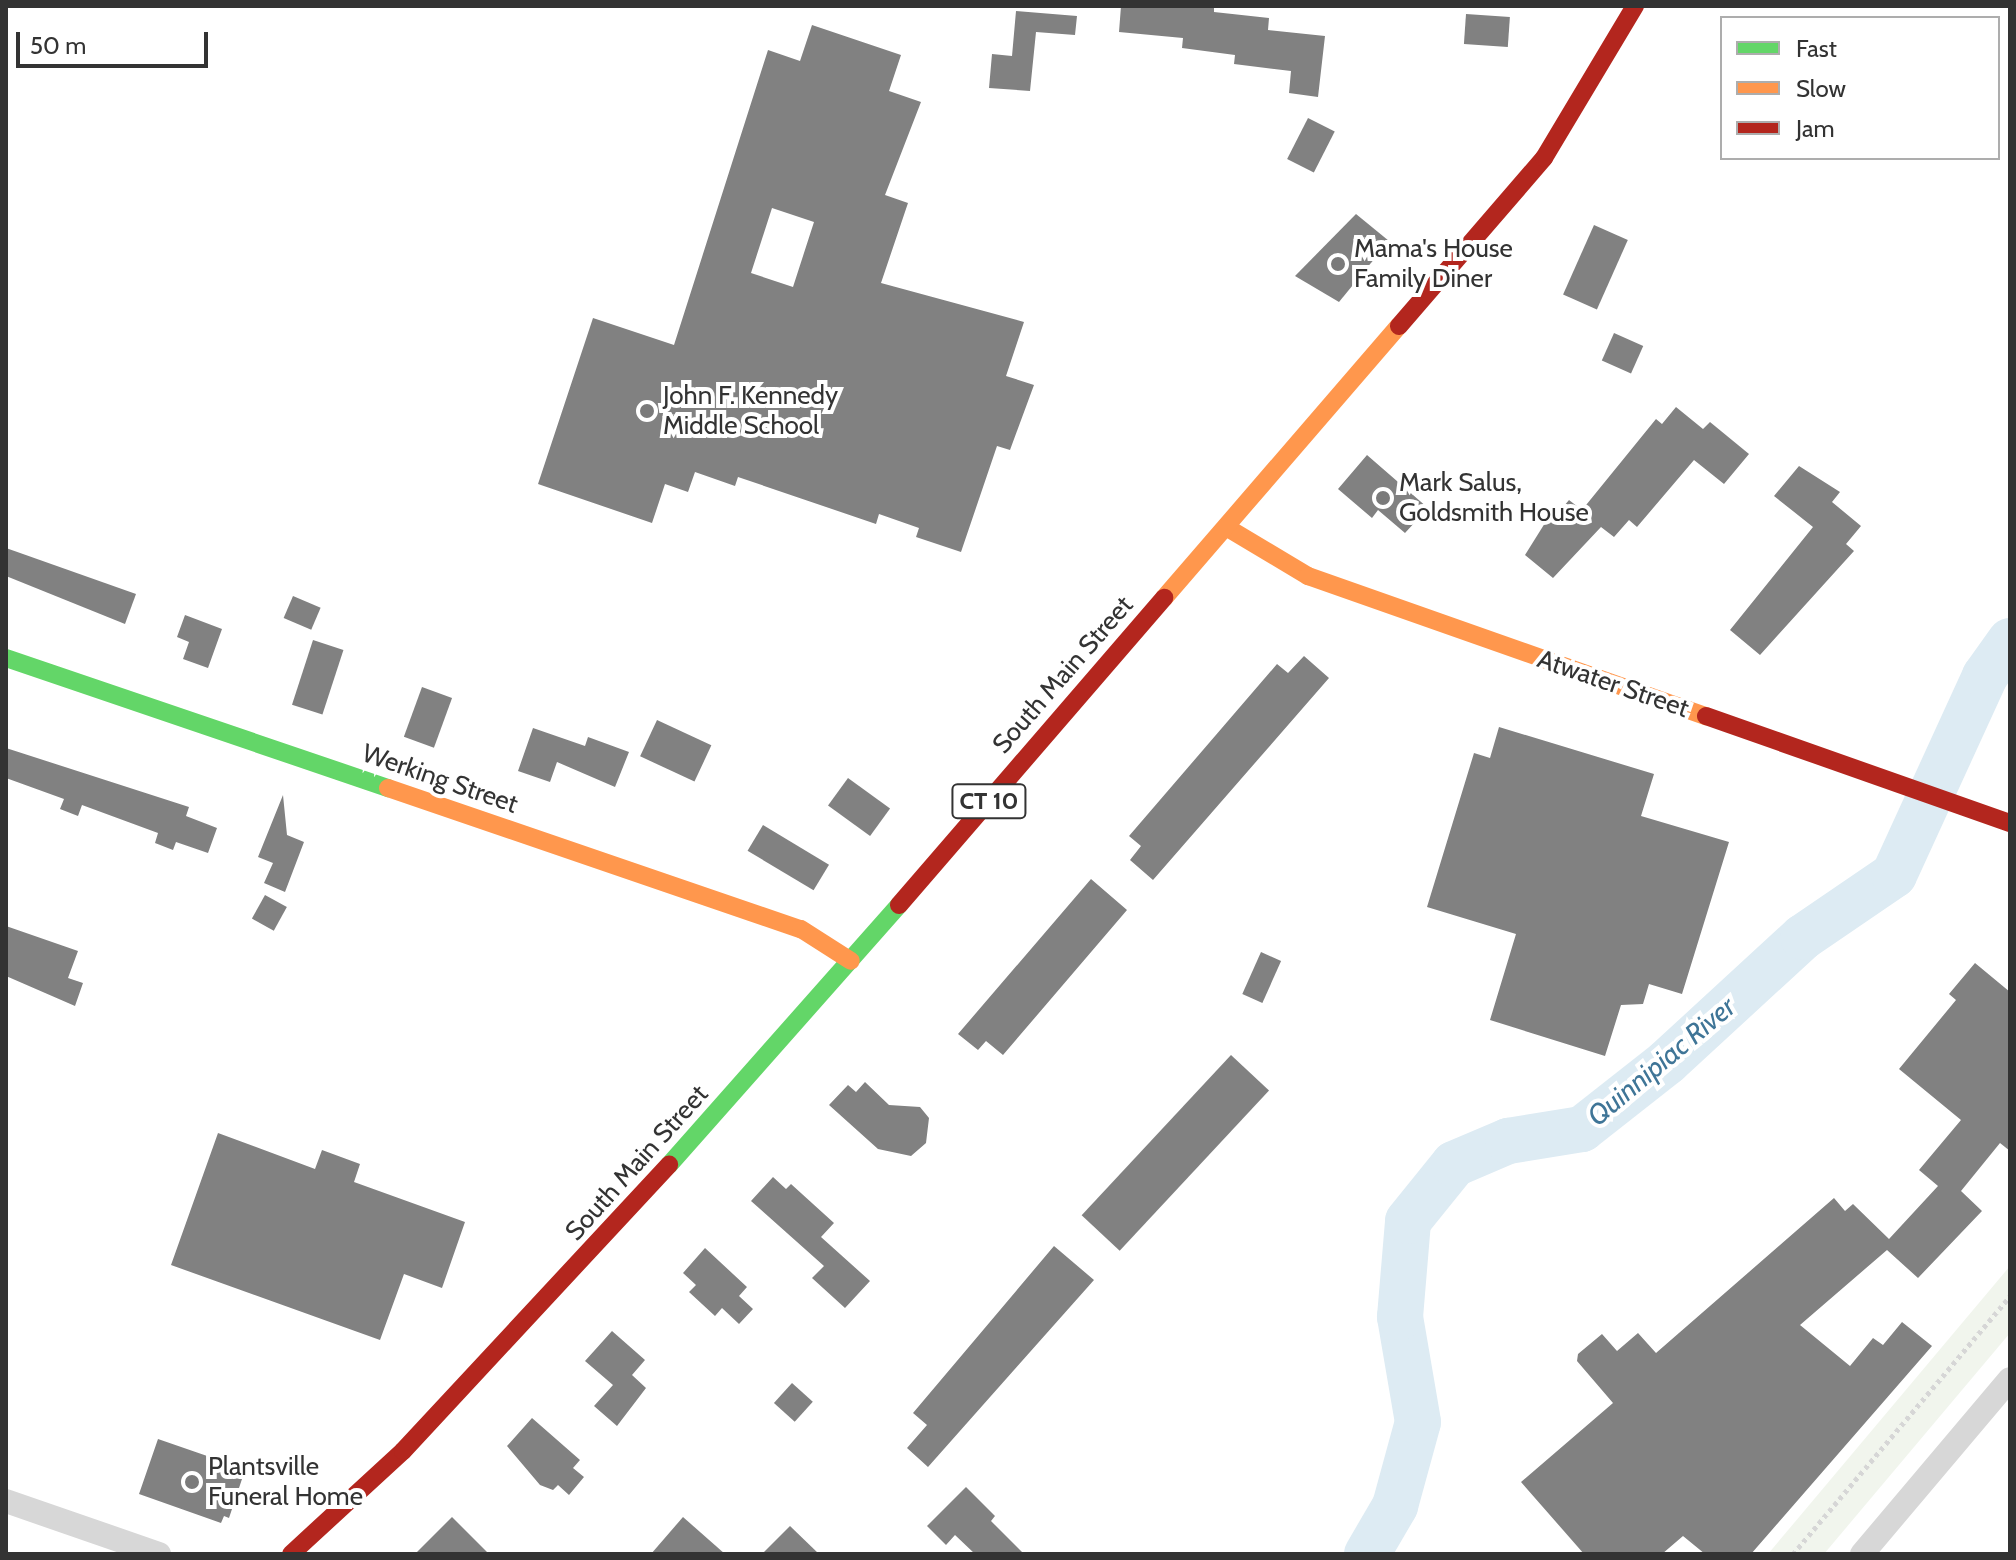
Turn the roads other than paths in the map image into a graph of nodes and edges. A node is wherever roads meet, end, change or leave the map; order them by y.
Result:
1 (1635, 6) edge
2 (1226, 527) junction
3 (6, 658) edge
4 (2010, 823) edge
5 (851, 961) junction
6 (2010, 1379) edge
7 (6, 1501) edge
8 (159, 1554) edge
9 (291, 1554) edge
10 (1862, 1554) edge

1 - 2 main road, South Main Street / CT 10
2 - 4 main road, Atwater Street
2 - 5 main road, South Main Street / CT 10
3 - 5 main road, Werking Street
5 - 9 main road, South Main Street / CT 10
6 - 10 street
7 - 8 street

